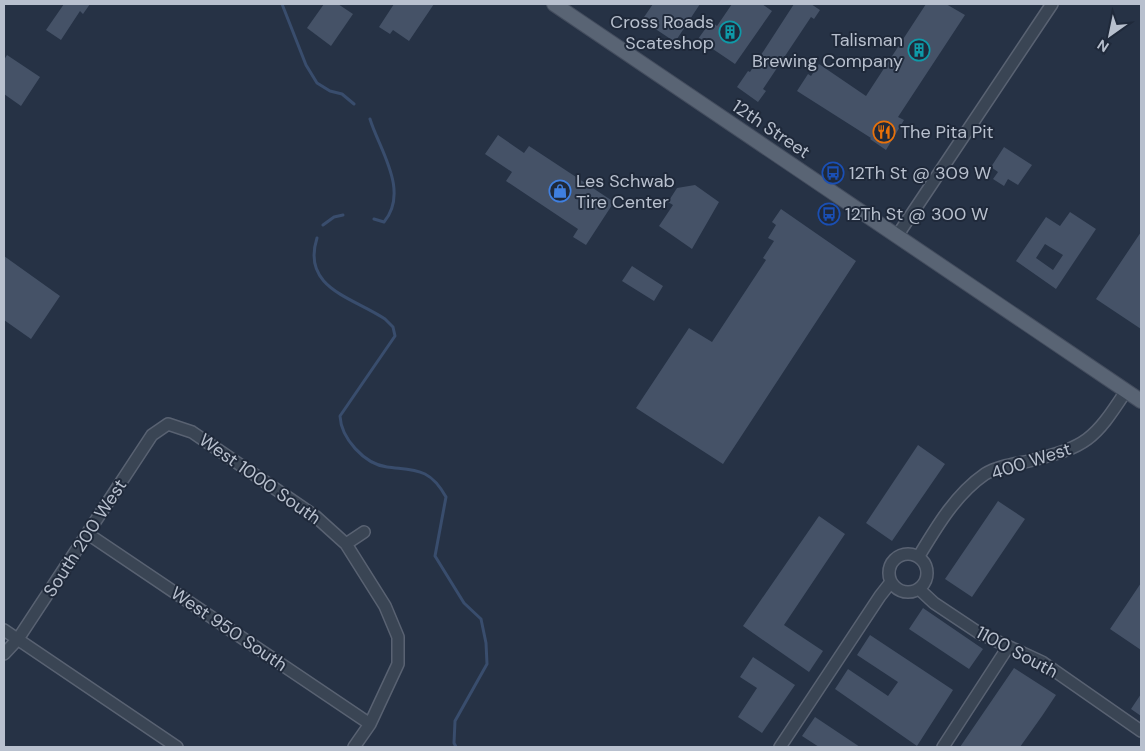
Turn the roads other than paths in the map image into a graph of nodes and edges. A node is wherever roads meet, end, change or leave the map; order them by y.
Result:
1 (554, 4) edge
2 (1052, 4) edge
3 (897, 236) junction
4 (1126, 390) junction
5 (1141, 401) edge
6 (168, 424) joint
7 (364, 532) dead end
8 (88, 534) junction
9 (346, 544) junction
10 (919, 556) junction
11 (891, 582) junction
12 (919, 589) junction
13 (4, 630) edge
14 (18, 639) junction
15 (1008, 647) junction
16 (4, 654) edge
17 (370, 724) junction
18 (1141, 731) edge
19 (177, 747) edge
20 (354, 747) edge
21 (780, 747) edge
22 (944, 747) edge

1 - 3 main road, 12th Street
2 - 3 street
3 - 4 main road, 12th Street
4 - 5 main road, 12th Street
4 - 10 street, 400 West
6 - 8 street, South 200 West
6 - 9 street, West 1000 South
7 - 9 street
8 - 14 street, South 200 West
8 - 17 street, West 950 South
9 - 17 street, West 1000 South
10 - 11 street
10 - 12 street
11 - 12 street
11 - 21 street
12 - 15 street, 1100 South
13 - 14 street
14 - 16 street, South 200 West
14 - 19 street
15 - 18 street, 1100 South
15 - 22 street
17 - 20 street

